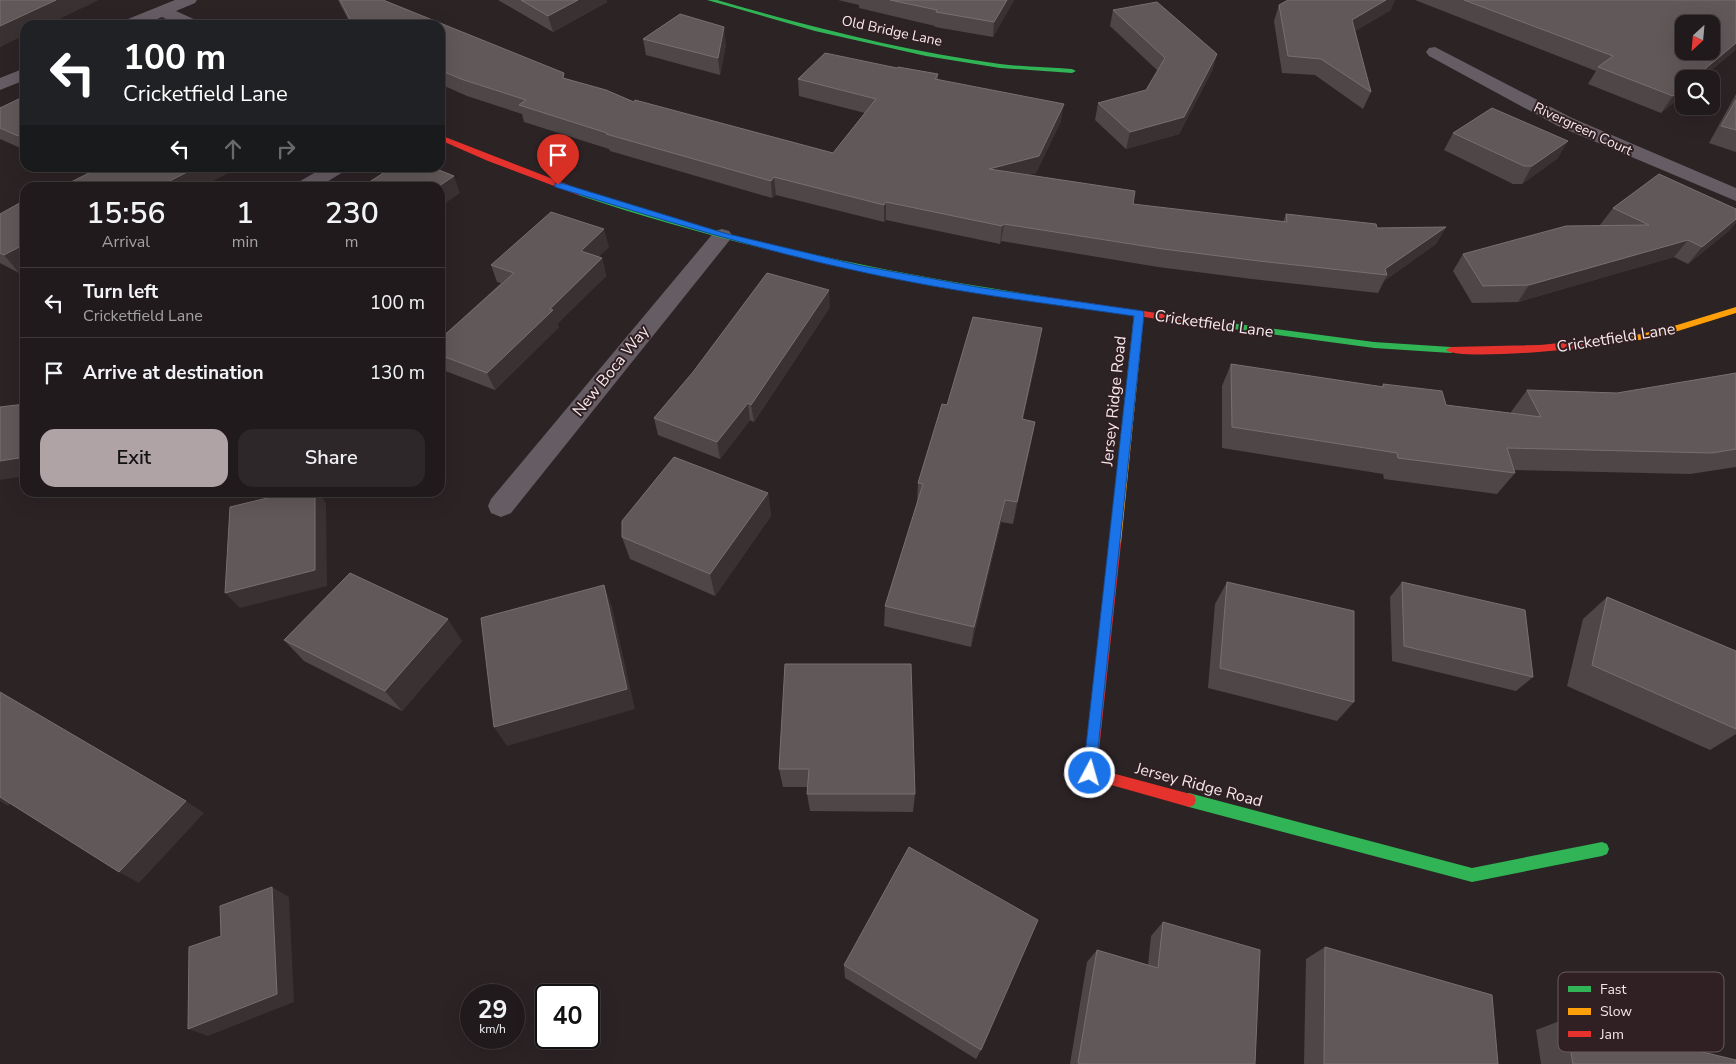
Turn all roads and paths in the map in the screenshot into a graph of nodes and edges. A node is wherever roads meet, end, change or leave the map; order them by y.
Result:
1 (189, 0) edge
2 (710, 0) edge
3 (161, 11) junction
4 (140, 20) edge
5 (181, 20) edge
6 (1435, 52) dead end
7 (1072, 71) dead end
8 (20, 75) edge
9 (0, 85) edge
10 (445, 139) edge
11 (329, 172) edge
12 (312, 182) edge
13 (1736, 195) edge
14 (722, 236) junction
15 (1736, 310) edge
16 (1139, 314) junction
17 (501, 506) dead end
18 (1602, 849) dead end

1 - 3 street
2 - 7 street, Old Bridge Lane
3 - 4 street
3 - 5 street
6 - 13 street, Rivergreen Court
8 - 9 street
10 - 14 street, Cricketfield Lane
11 - 12 street
14 - 16 street, Cricketfield Lane
14 - 17 street, New Boca Way
15 - 16 street, Cricketfield Lane
16 - 18 street, Jersey Ridge Road

